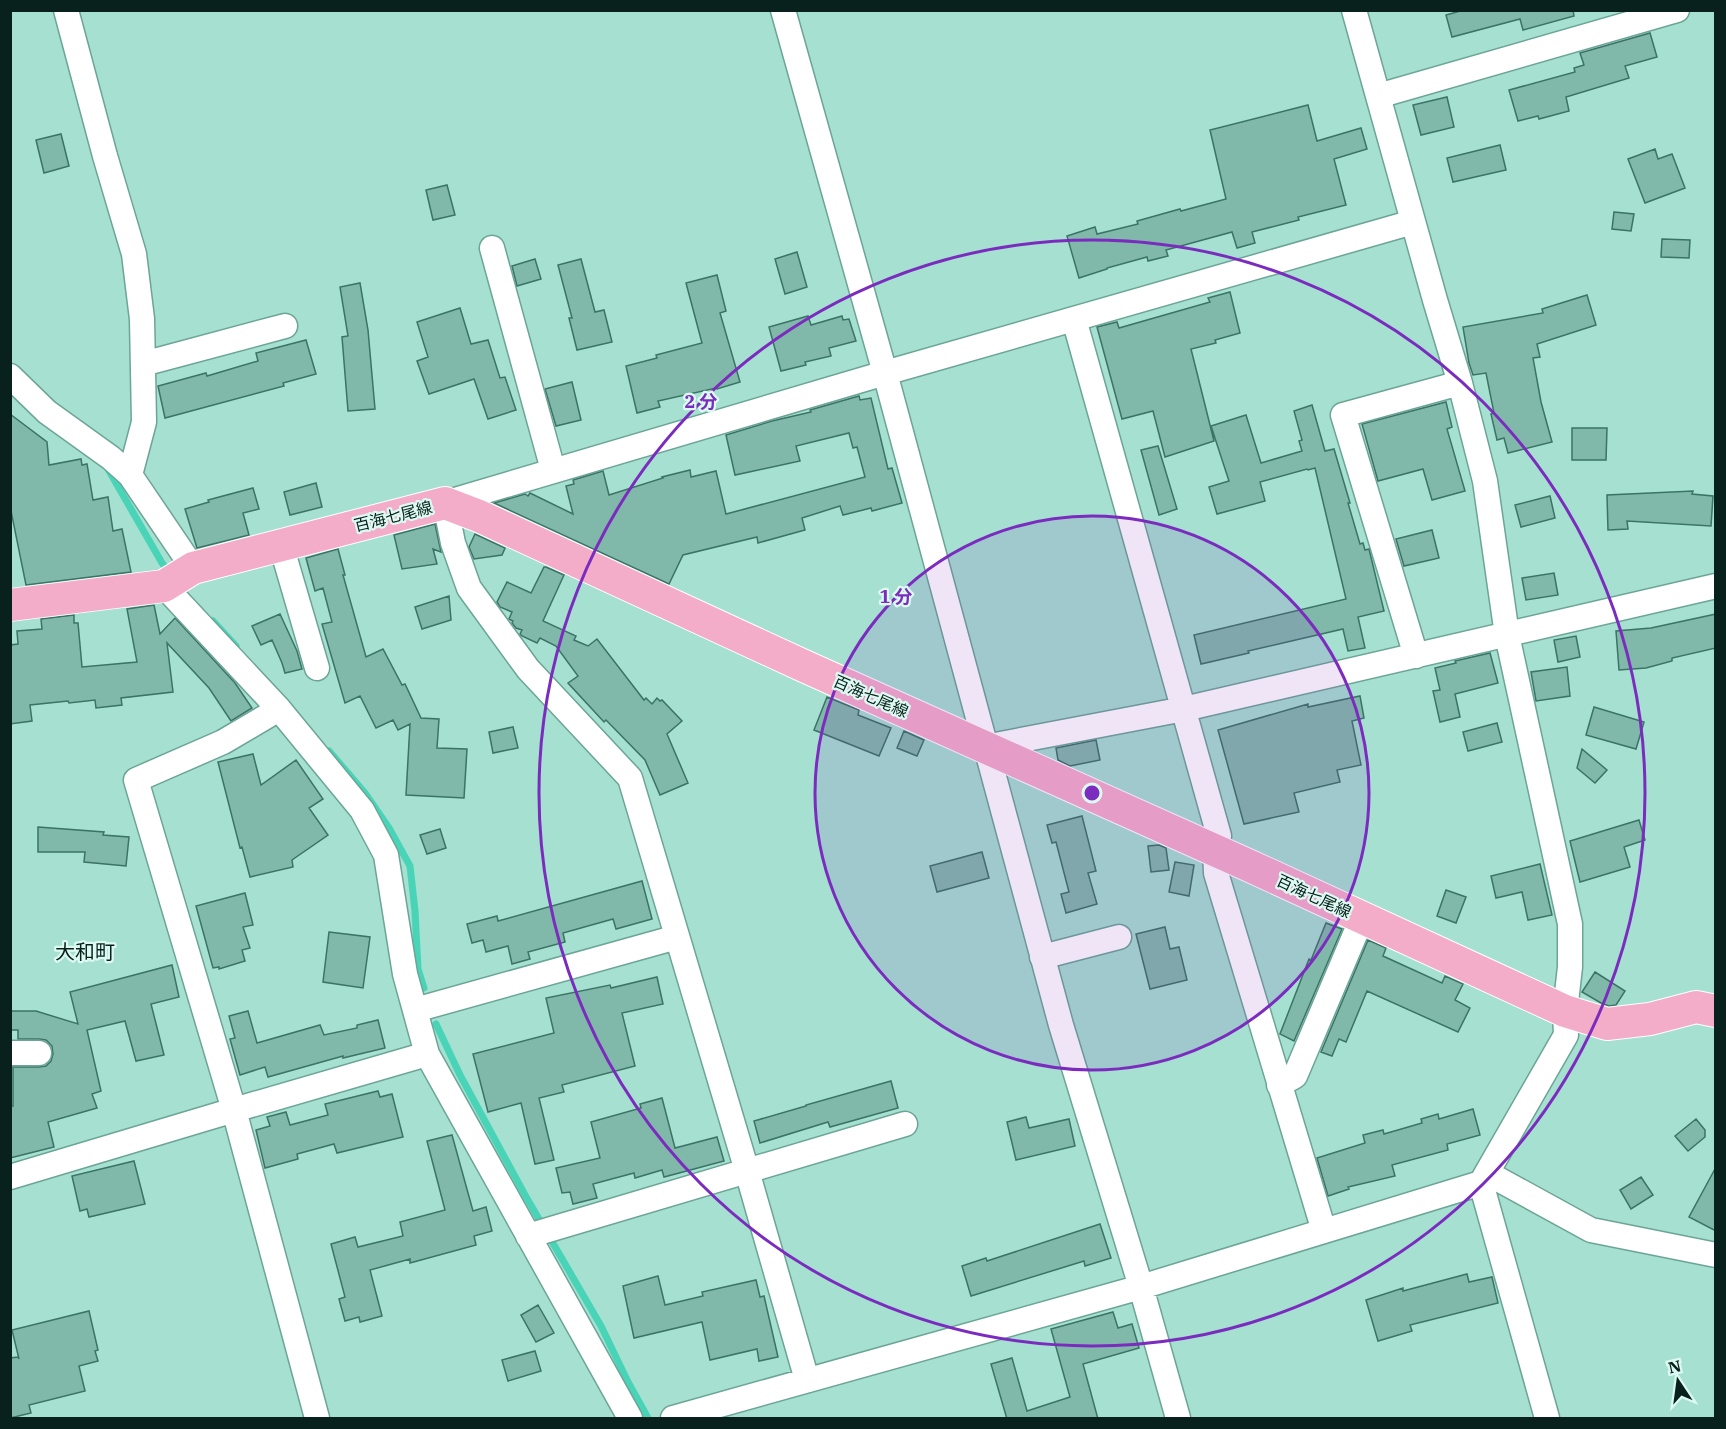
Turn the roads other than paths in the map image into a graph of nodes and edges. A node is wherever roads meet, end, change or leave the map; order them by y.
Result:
1 (66, 10) edge
2 (783, 10) edge
3 (1354, 10) edge
4 (1677, 10) edge
5 (1610, 20) edge
6 (1378, 96) junction
7 (1413, 222) junction
8 (492, 248) dead end
9 (1074, 319) junction
10 (285, 326) dead end
11 (143, 364) junction
12 (885, 373) junction
13 (10, 376) edge
14 (1460, 383) junction
15 (552, 470) junction
16 (130, 475) junction
17 (445, 503) junction
18 (281, 545) junction
19 (177, 577) junction
20 (1716, 586) edge
21 (10, 605) edge
22 (1507, 635) junction
23 (1416, 656) junction
24 (317, 668) dead end
25 (279, 709) junction
26 (1184, 709) junction
27 (985, 747) junction
28 (1215, 850) junction
29 (1362, 918) junction
30 (677, 937) junction
31 (1119, 937) dead end
32 (1042, 957) junction
33 (1709, 1003) edge
34 (415, 1010) junction
35 (1565, 1011) junction
36 (10, 1053) edge
37 (39, 1053) dead end
38 (427, 1054) junction
39 (1279, 1085) junction
40 (234, 1110) junction
41 (905, 1124) dead end
42 (747, 1171) junction
43 (10, 1177) edge
44 (1484, 1178) junction
45 (1324, 1231) junction
46 (528, 1236) junction
47 (1716, 1255) edge
48 (1142, 1287) junction
49 (807, 1380) junction
50 (317, 1419) edge
51 (630, 1419) edge
52 (672, 1419) edge
53 (1178, 1419) edge
54 (1547, 1419) edge

1 - 11 street
2 - 12 street
3 - 6 street
4 - 5 street
5 - 6 street
6 - 7 street
7 - 9 street
7 - 14 street
8 - 15 street
9 - 12 street
9 - 26 street
10 - 11 street
11 - 16 street
12 - 15 street
12 - 27 street
13 - 16 street
14 - 22 street
14 - 23 street
15 - 17 street
16 - 19 street
17 - 18 main road, 百海七尾線
17 - 27 main road, 百海七尾線
17 - 30 street
18 - 19 main road, 百海七尾線
18 - 24 street
19 - 21 main road, 百海七尾線
19 - 25 street
20 - 22 street
22 - 23 street
22 - 35 street
23 - 26 street
25 - 34 street
25 - 40 street
26 - 27 street
26 - 28 street
27 - 28 main road, 百海七尾線
27 - 32 street
28 - 29 main road, 百海七尾線
28 - 39 street
29 - 35 main road, 百海七尾線
29 - 39 street
30 - 34 street
30 - 42 street
31 - 32 street
32 - 48 street
33 - 35 main road, 百海七尾線
34 - 38 street
35 - 44 street
36 - 37 street
38 - 40 street
38 - 46 street
39 - 45 street
40 - 43 street
40 - 50 street
41 - 42 street
42 - 46 street
42 - 49 street
44 - 45 street
44 - 47 street
44 - 54 street
45 - 48 street
46 - 51 street
48 - 49 street
48 - 53 street
49 - 52 street

